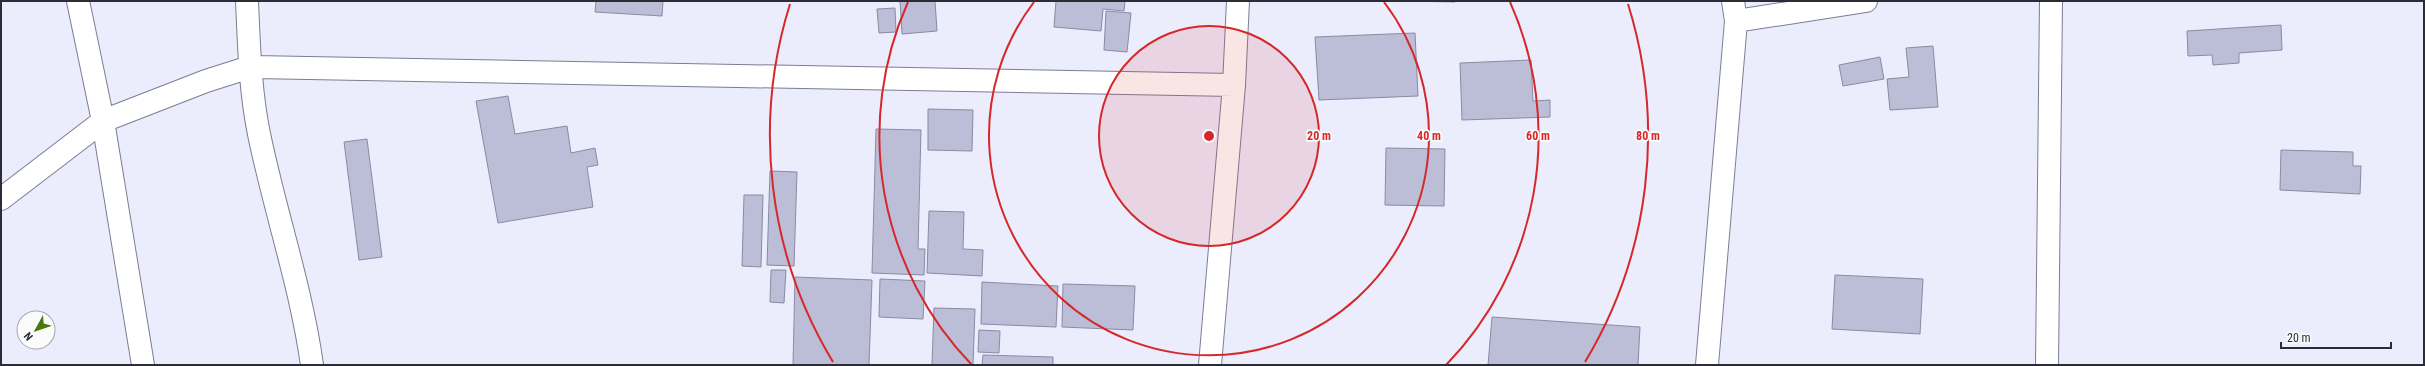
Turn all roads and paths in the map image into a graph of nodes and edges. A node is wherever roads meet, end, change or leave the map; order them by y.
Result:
1 (78, 1) edge
2 (247, 1) edge
3 (1238, 1) edge
4 (1866, 1) edge
5 (2052, 1) edge
6 (1734, 11) edge
7 (250, 67) junction
8 (1234, 85) junction
9 (103, 121) junction
10 (1, 199) edge
11 (143, 365) edge
12 (312, 365) edge
13 (1210, 365) edge
14 (1707, 365) edge
15 (2047, 365) edge

1 - 9 street
2 - 7 street
3 - 8 street
4 - 6 street
5 - 15 street
6 - 14 street
7 - 8 street
7 - 9 street
7 - 12 street
8 - 13 street
9 - 10 street
9 - 11 street

